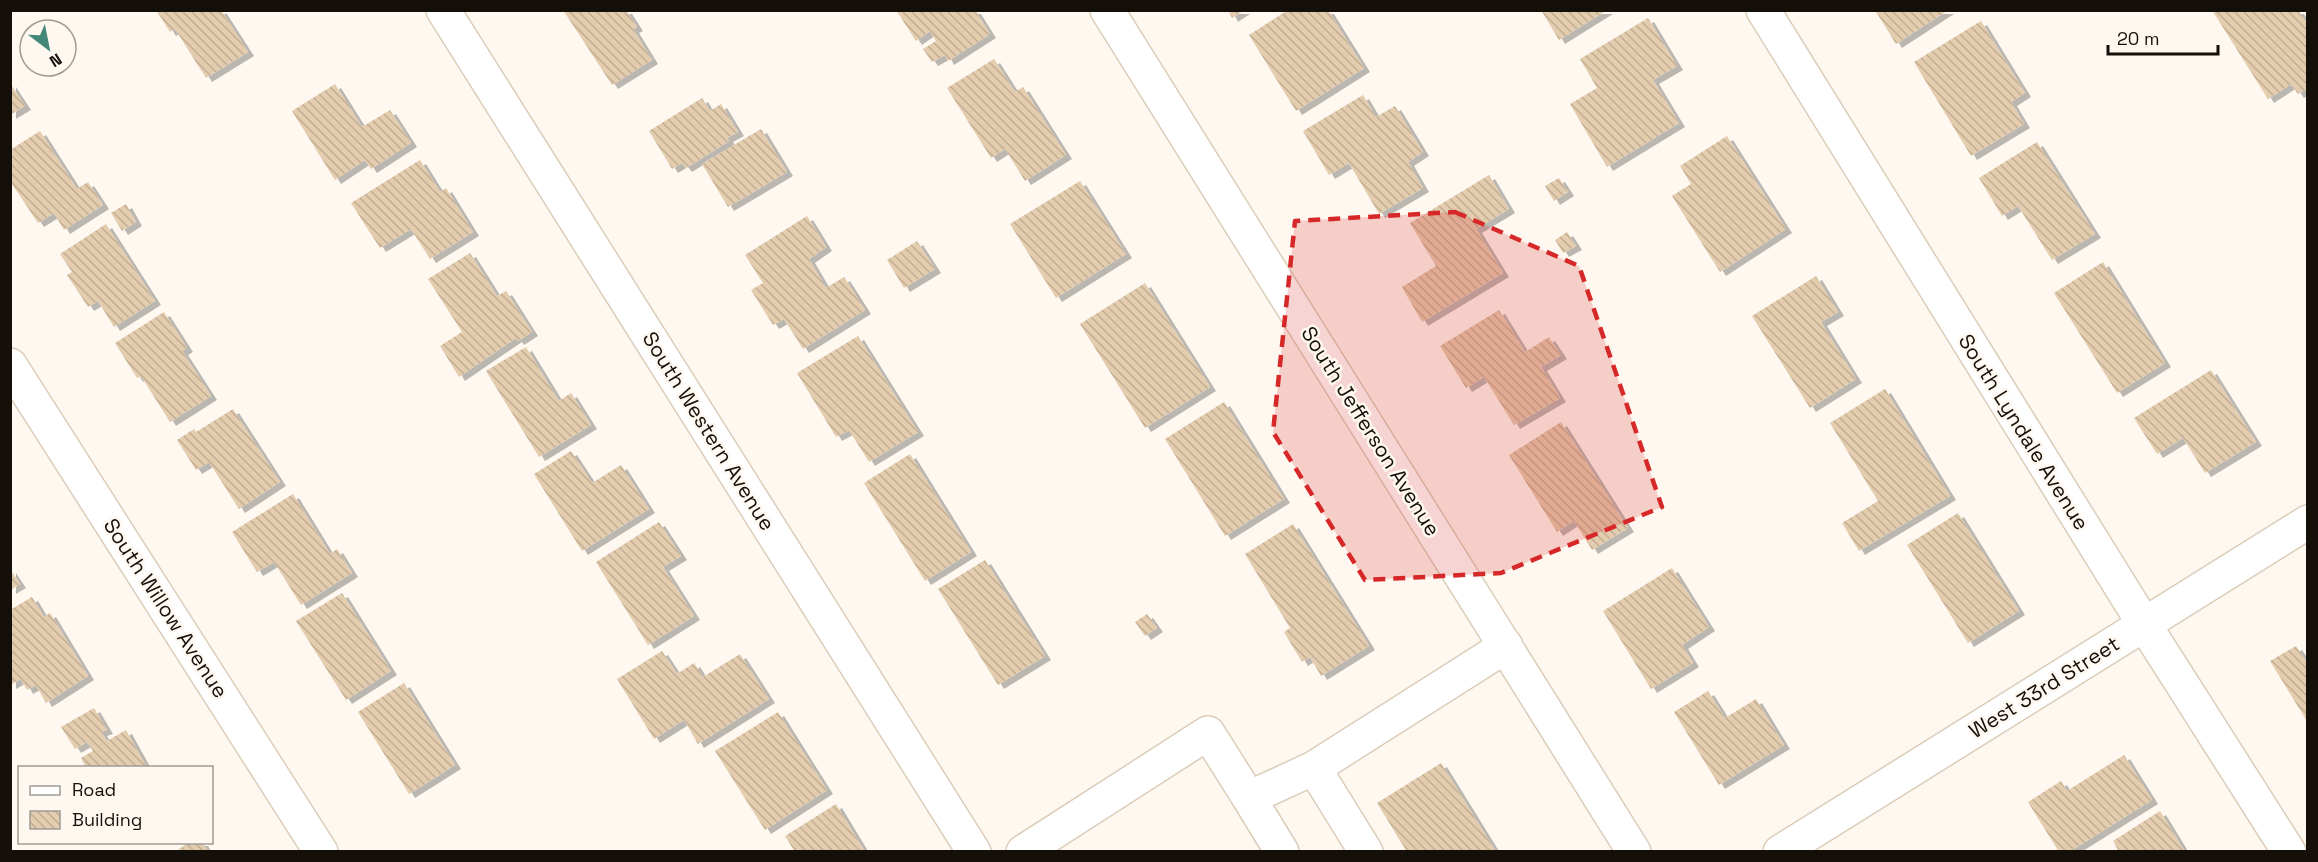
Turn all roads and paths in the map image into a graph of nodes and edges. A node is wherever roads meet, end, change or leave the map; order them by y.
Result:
1 (443, 10) edge
2 (1107, 10) edge
3 (1762, 10) edge
4 (10, 365) edge
5 (2307, 522) edge
6 (2144, 624) junction
7 (1506, 646) junction
8 (1314, 768) junction
9 (1249, 798) junction
10 (321, 852) edge
11 (974, 852) edge
12 (1023, 852) edge
13 (1282, 852) edge
14 (1366, 852) edge
15 (1634, 852) edge
16 (1780, 852) edge
17 (2289, 852) edge

1 - 11 street, South Western Avenue
2 - 7 street, South Jefferson Avenue
3 - 6 street, South Lyndale Avenue
4 - 10 street, South Willow Avenue
5 - 6 street, West 33rd Street
6 - 16 street, West 33rd Street
6 - 17 street, South Lyndale Avenue
7 - 8 street
7 - 15 street, South Jefferson Avenue
8 - 9 street
8 - 14 street
9 - 12 street
9 - 13 street

